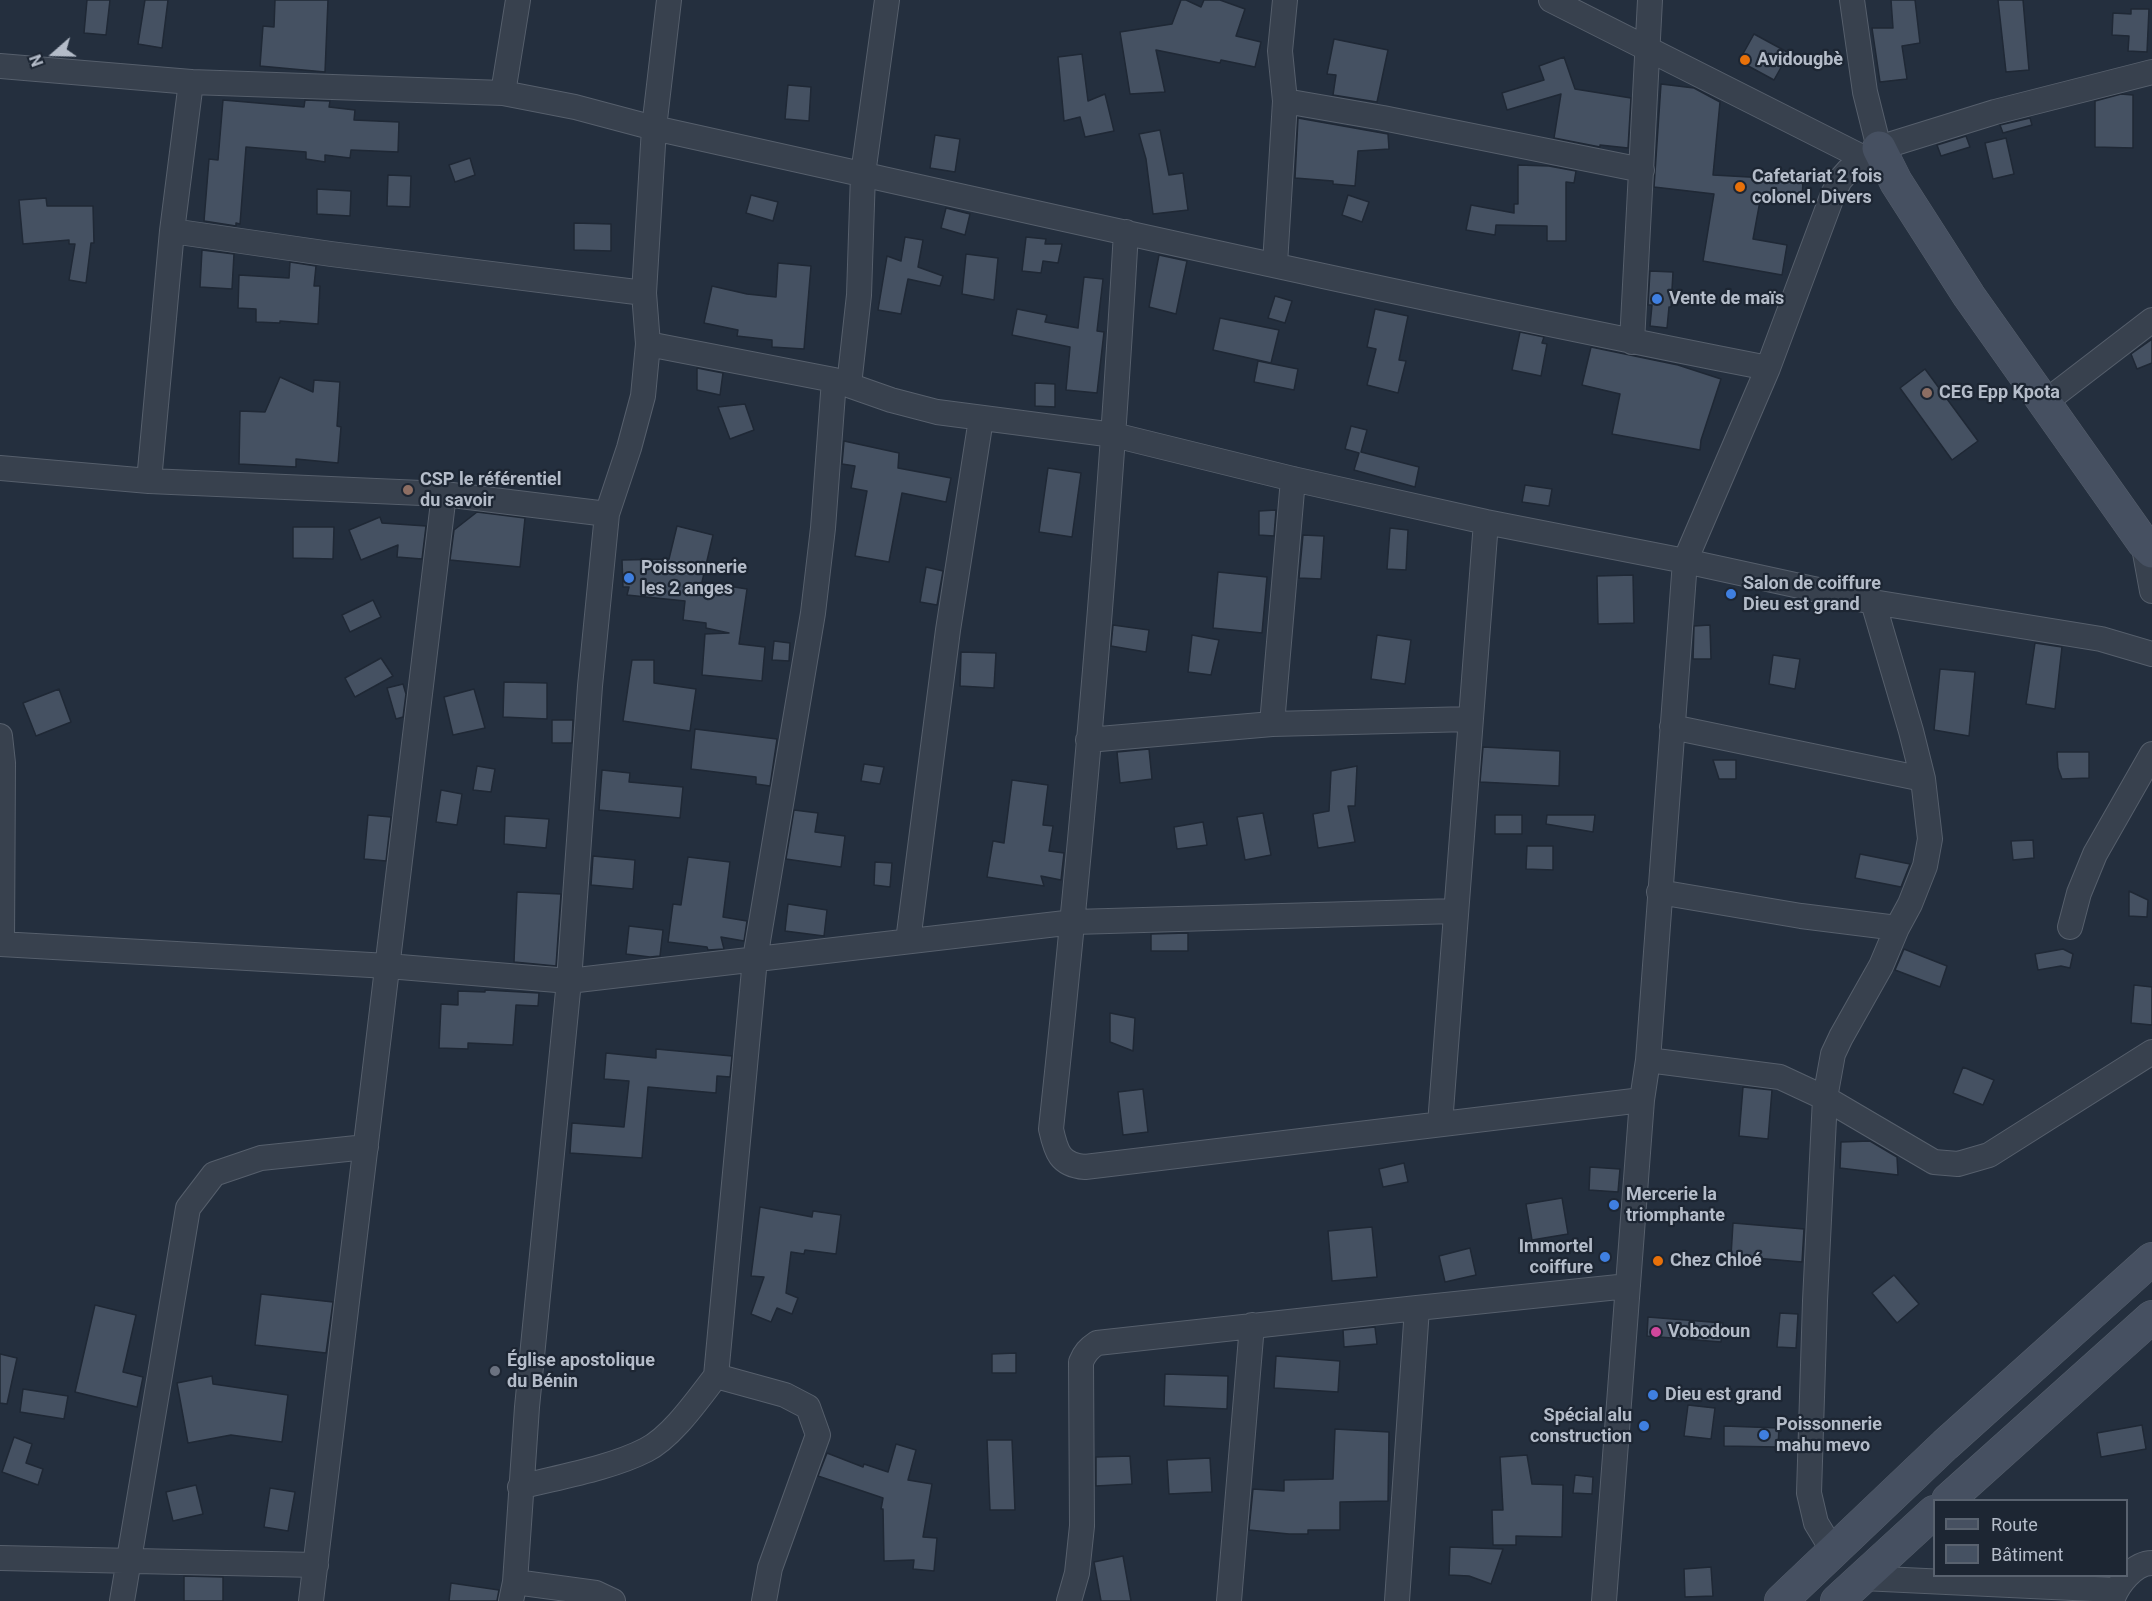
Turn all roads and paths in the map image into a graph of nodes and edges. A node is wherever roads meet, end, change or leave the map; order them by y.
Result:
1 (518, 0) edge
2 (669, 0) edge
3 (887, 0) edge
4 (1285, 0) edge
5 (1551, 0) edge
6 (1650, 0) edge
7 (1852, 0) edge
8 (1649, 50) junction
9 (0, 66) edge
10 (2152, 72) edge
11 (191, 82) junction
12 (503, 93) junction
13 (1285, 101) junction
14 (654, 128) junction
15 (1871, 153) junction
16 (1642, 170) junction
17 (863, 174) junction
18 (172, 231) junction
19 (1126, 232) junction
20 (1275, 264) junction
21 (644, 293) junction
22 (2152, 320) edge
23 (1632, 342) junction
24 (648, 344) junction
25 (1768, 368) junction
26 (841, 382) junction
27 (2044, 403) junction
28 (981, 419) junction
29 (1114, 435) junction
30 (0, 468) edge
31 (1293, 479) junction
32 (149, 480) junction
33 (444, 494) junction
34 (607, 514) junction
35 (1486, 522) junction
36 (2147, 547) edge
37 (1685, 561) junction
38 (2152, 591) edge
39 (1873, 602) junction
40 (2152, 654) edge
41 (1471, 719) junction
42 (1272, 724) junction
43 (1672, 727) junction
44 (0, 736) edge
45 (1088, 740) junction
46 (2152, 754) edge
47 (1923, 779) junction
48 (1659, 892) junction
49 (1456, 911) junction
50 (1074, 922) junction
51 (2070, 927) dead end
52 (1897, 928) junction
53 (908, 941) junction
54 (1, 944) edge
55 (755, 959) junction
56 (388, 966) junction
57 (569, 981) junction
58 (2152, 1052) edge
59 (1648, 1060) junction
60 (1826, 1098) junction
61 (1642, 1100) junction
62 (1440, 1124) junction
63 (366, 1147) junction
64 (2152, 1258) edge
65 (1628, 1286) junction
66 (1417, 1308) junction
67 (2152, 1317) edge
68 (1252, 1325) junction
69 (716, 1376) junction
70 (520, 1486) junction
71 (1949, 1499) edge
72 (1933, 1514) edge
73 (1833, 1551) junction
74 (0, 1558) edge
75 (129, 1559) junction
76 (2152, 1563) edge
77 (316, 1565) junction
78 (2128, 1575) edge
79 (2126, 1577) edge
80 (1863, 1578) junction
81 (513, 1591) edge
82 (2113, 1596) edge
83 (122, 1601) edge
84 (311, 1601) edge
85 (613, 1601) edge
86 (764, 1601) edge
87 (1069, 1601) edge
88 (1230, 1601) edge
89 (1397, 1601) edge
90 (1604, 1601) edge
91 (1781, 1601) edge
92 (1837, 1601) edge

1 - 12 street
2 - 14 street
3 - 17 street
4 - 13 street
5 - 8 street
6 - 8 street
7 - 15 street
8 - 15 street
8 - 16 street
9 - 11 street
10 - 15 street
11 - 12 street
11 - 18 street
12 - 14 street
13 - 16 street
13 - 20 street
14 - 17 street
14 - 21 street
15 - 25 street
15 - 27 main road
16 - 23 street
17 - 19 street
17 - 26 street
18 - 21 street
18 - 32 street
19 - 20 street
19 - 29 street
20 - 23 street
21 - 24 street
22 - 27 street
23 - 25 street
24 - 26 street
24 - 34 street
25 - 37 street
26 - 28 street
26 - 55 street
27 - 36 main road
28 - 29 street
28 - 53 street
29 - 31 street
29 - 45 street
30 - 32 street
31 - 35 street
31 - 42 street
32 - 33 street
33 - 34 street
33 - 56 street
34 - 57 street
35 - 37 street
35 - 41 street
36 - 38 street
37 - 39 street
37 - 43 street
39 - 40 street
39 - 47 street
41 - 42 street
41 - 49 street
42 - 45 street
43 - 47 street
43 - 48 street
44 - 54 street
45 - 50 street
46 - 51 street
47 - 52 street
48 - 52 street
48 - 59 street
49 - 50 street
49 - 62 street
50 - 53 street
50 - 62 street
52 - 60 street
53 - 55 street
54 - 56 street
55 - 57 street
55 - 69 street
56 - 57 street
56 - 63 street
57 - 70 street
58 - 60 street
59 - 60 street
59 - 61 street
60 - 73 street
61 - 62 street
61 - 65 street
63 - 75 street
63 - 77 street
64 - 73 main road
65 - 66 street
65 - 90 street
66 - 68 street
66 - 89 street
67 - 71 main road
68 - 87 street
68 - 88 street
69 - 70 street
69 - 86 street
70 - 81 street
72 - 80 main road
73 - 91 main road
74 - 75 street
75 - 77 street
75 - 83 street
76 - 78 street
77 - 84 street
79 - 82 street
80 - 82 street
80 - 92 main road
81 - 85 street

